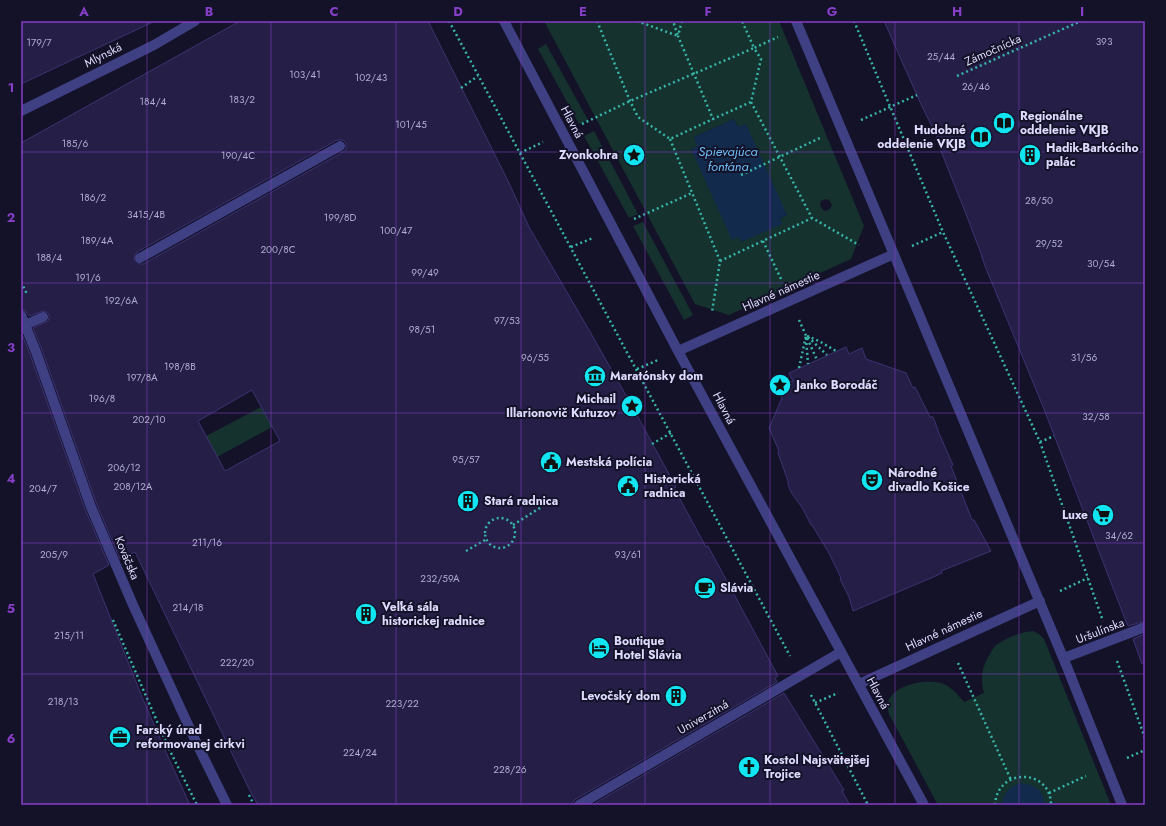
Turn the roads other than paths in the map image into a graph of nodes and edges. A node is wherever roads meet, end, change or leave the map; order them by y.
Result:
1 (195, 21) edge
2 (504, 21) edge
3 (796, 21) edge
4 (21, 111) edge
5 (340, 146) dead end
6 (894, 254) junction
7 (140, 258) dead end
8 (21, 315) edge
9 (43, 317) dead end
10 (25, 325) junction
11 (678, 351) junction
12 (1040, 601) junction
13 (1145, 627) edge
14 (841, 652) junction
15 (1064, 658) junction
16 (859, 684) junction
17 (226, 805) edge
18 (579, 805) edge
19 (924, 805) edge
20 (1122, 805) edge

1 - 4 street, Mlynská
2 - 11 street, Hlavná
3 - 6 street
5 - 7 street
6 - 11 street, Hlavné námestie
6 - 12 street
8 - 10 street, Kováčska
9 - 10 street
10 - 17 street, Kováčska
11 - 14 street, Hlavná
12 - 15 street
12 - 16 street, Hlavné námestie
13 - 15 street, Uršulínska
14 - 16 street, Hlavná
14 - 18 street, Univerzitná
15 - 20 street
16 - 19 street, Hlavná

